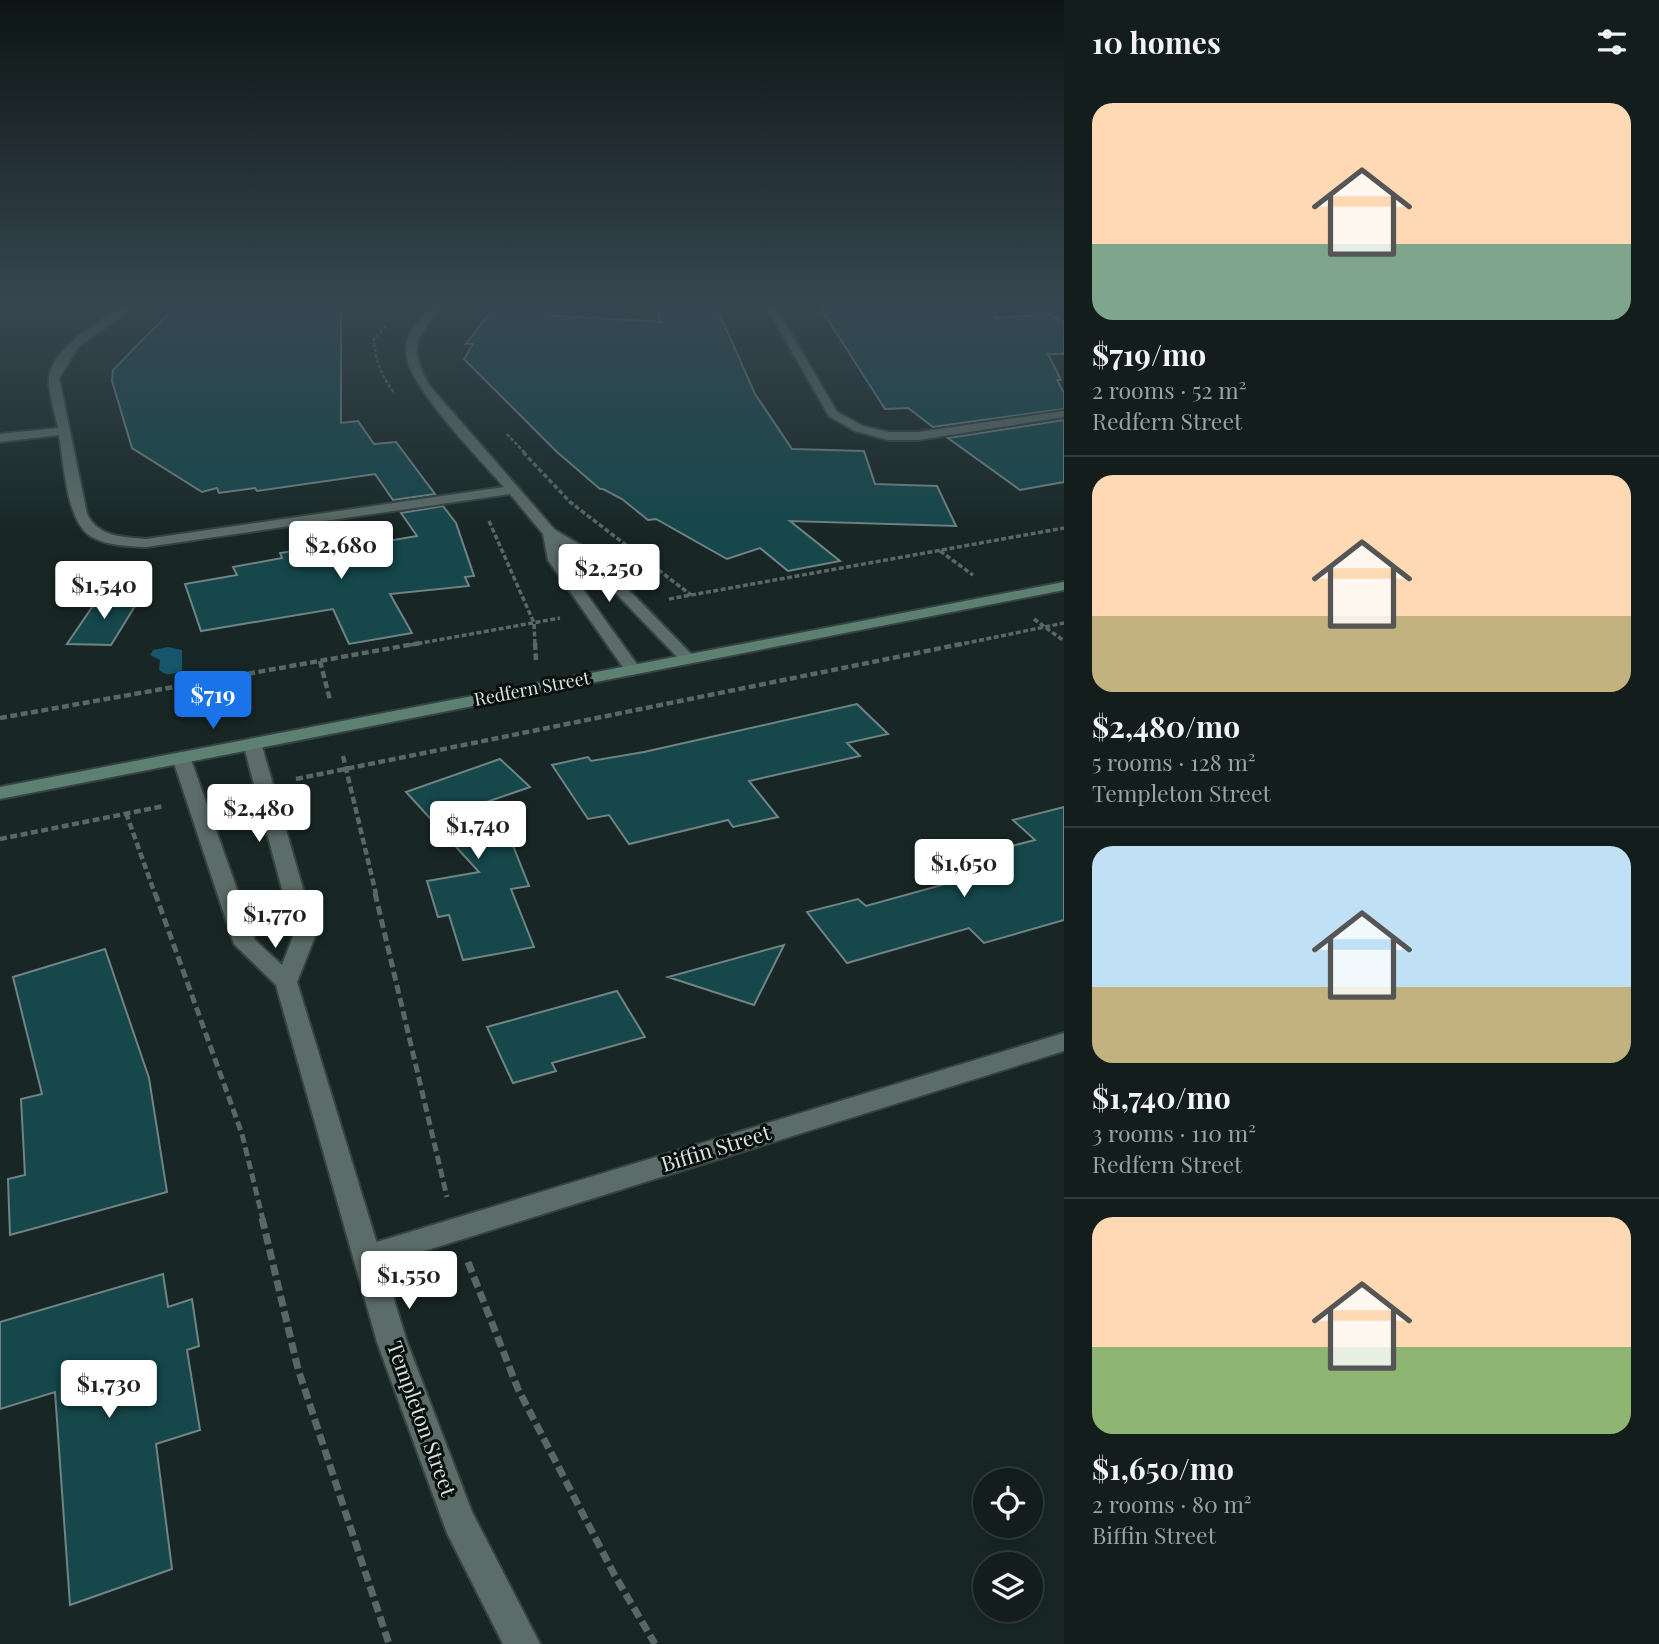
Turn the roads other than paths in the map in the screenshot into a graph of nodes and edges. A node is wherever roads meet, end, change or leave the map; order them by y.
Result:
1 (55, 383) edge
2 (422, 383) edge
3 (814, 383) edge
4 (1064, 414) edge
5 (63, 431) junction
6 (0, 439) edge
7 (513, 490) junction
8 (550, 533) junction
9 (1064, 586) edge
10 (688, 659) junction
11 (633, 670) junction
12 (253, 743) junction
13 (181, 757) junction
14 (0, 793) edge
15 (286, 982) junction
16 (1064, 1042) edge
17 (367, 1257) junction
18 (522, 1644) edge

1 - 5 street
2 - 7 street
3 - 4 street
5 - 6 street
5 - 7 street
7 - 8 street
8 - 10 street
8 - 11 street
9 - 10 main road, Redfern Street
10 - 11 main road, Redfern Street
11 - 12 main road, Redfern Street
12 - 13 main road, Redfern Street
12 - 15 street
13 - 14 main road, Redfern Street
13 - 15 street
15 - 17 street, Templeton Street
16 - 17 street, Biffin Street
17 - 18 street, Templeton Street

